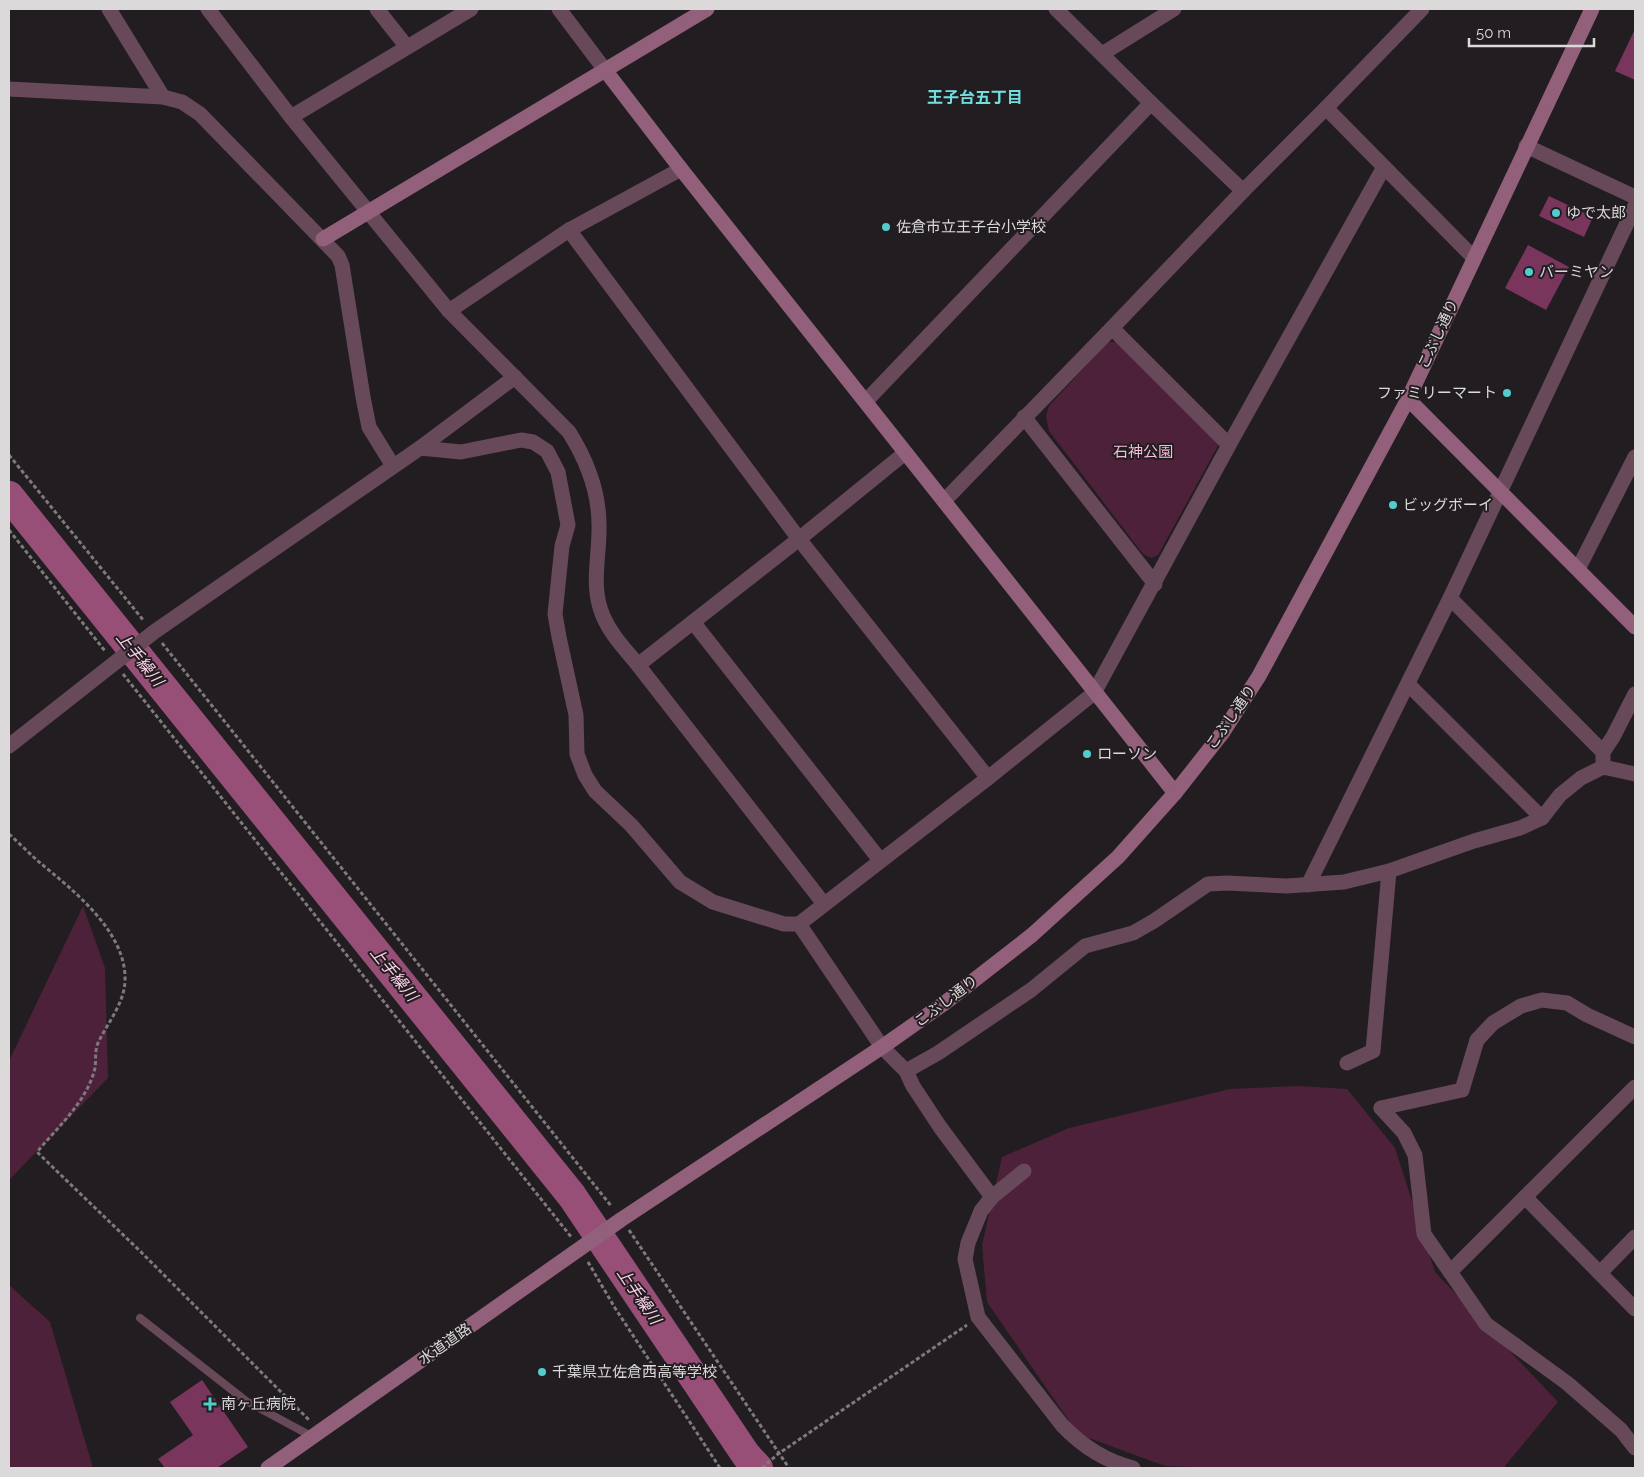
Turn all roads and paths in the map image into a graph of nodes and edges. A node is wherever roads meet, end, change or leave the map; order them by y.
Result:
1 (109, 9) edge
2 (208, 9) edge
3 (377, 9) edge
4 (471, 9) edge
5 (559, 9) edge
6 (707, 9) edge
7 (1056, 9) edge
8 (1174, 9) edge
9 (1422, 9) edge
10 (1592, 9) edge
11 (406, 47) junction
12 (1102, 54) junction
13 (605, 70) junction
14 (9, 88) edge
15 (162, 97) junction
16 (1151, 103) junction
17 (1326, 108) junction
18 (291, 117) junction
19 (1526, 146) junction
20 (1384, 167) junction
21 (681, 170) junction
22 (1243, 191) junction
23 (1635, 197) edge
24 (1635, 206) edge
25 (368, 211) junction
26 (569, 230) junction
27 (323, 239) junction
28 (1474, 257) junction
29 (448, 311) junction
30 (1112, 328) junction
31 (516, 377) junction
32 (1408, 399) junction
33 (866, 402) junction
34 (1024, 417) junction
35 (1229, 445) junction
36 (420, 448) junction
37 (905, 453) junction
38 (9, 455) edge
39 (1635, 456) edge
40 (393, 466) junction
41 (1500, 492) junction
42 (944, 501) junction
43 (9, 530) edge
44 (799, 539) junction
45 (1578, 570) junction
46 (1155, 584) junction
47 (1450, 598) junction
48 (692, 622) junction
49 (1635, 627) edge
50 (154, 632) junction
51 (114, 663) junction
52 (638, 665) junction
53 (1408, 684) junction
54 (1094, 693) junction
55 (1635, 694) edge
56 (9, 746) edge
57 (1603, 759) junction
58 (1635, 774) edge
59 (988, 778) junction
60 (1175, 793) junction
61 (1542, 818) junction
62 (9, 834) edge
63 (880, 860) junction
64 (1389, 871) junction
65 (1308, 884) junction
66 (824, 904) junction
67 (800, 924) junction
68 (1635, 1037) edge
69 (882, 1048) junction
70 (1347, 1063) dead end
71 (906, 1071) junction
72 (1635, 1087) edge
73 (1024, 1171) dead end
74 (992, 1197) junction
75 (1525, 1198) junction
76 (622, 1219) junction
77 (1635, 1237) edge
78 (580, 1249) junction
79 (1450, 1272) junction
80 (1600, 1273) junction
81 (1635, 1309) edge
82 (978, 1317) junction
83 (140, 1318) dead end
84 (317, 1435) junction
85 (1635, 1448) edge
86 (778, 1454) junction
87 (268, 1468) edge
88 (720, 1468) edge
89 (762, 1468) edge
90 (789, 1468) edge
91 (1133, 1468) edge

1 - 15 street
2 - 18 street
3 - 11 street
4 - 11 street
5 - 13 street
6 - 13 street
7 - 12 street
8 - 12 street
9 - 17 street
10 - 19 street, こぶし通り
11 - 18 street
12 - 16 street
13 - 21 street
13 - 25 street
14 - 15 street
15 - 27 street
16 - 22 street
16 - 33 street
17 - 20 street
17 - 22 street
18 - 25 street
19 - 23 street
19 - 28 street, こぶし通り
20 - 28 street
20 - 35 street
21 - 26 street
21 - 33 street
22 - 30 street
24 - 41 street
25 - 27 street
25 - 29 street
26 - 29 street
26 - 44 street
27 - 40 street
28 - 32 street, こぶし通り
29 - 31 street
30 - 34 street
30 - 35 street
31 - 36 street
31 - 52 street
32 - 41 street
32 - 60 street, こぶし通り
33 - 37 street
34 - 42 street
34 - 46 street
35 - 46 street
36 - 40 street
36 - 67 street
37 - 42 street
37 - 44 street
38 - 50 path
39 - 45 street
40 - 50 street
41 - 45 street
41 - 47 street
42 - 54 street
43 - 51 path
44 - 48 street
44 - 59 street
45 - 49 street
46 - 54 street
47 - 53 street
47 - 57 street
48 - 52 street
48 - 63 street
50 - 51 street
50 - 76 path
51 - 56 street
51 - 78 path
52 - 66 street
53 - 61 street
53 - 65 street
54 - 59 street
54 - 60 street
55 - 57 street
57 - 58 street
57 - 61 street
59 - 63 street
60 - 69 street, こぶし通り
61 - 64 street
62 - 84 path
63 - 66 street
64 - 65 street
64 - 70 street
65 - 71 street
66 - 67 street
67 - 69 street
68 - 79 street
69 - 71 street
69 - 76 street, こぶし通り
71 - 74 street
72 - 75 street
73 - 74 street
74 - 82 street
75 - 79 street
75 - 80 street
76 - 78 street, 水道道路
76 - 86 path
77 - 80 street
78 - 84 street, 水道道路
78 - 88 path
79 - 85 street
80 - 81 street
82 - 86 path
82 - 91 street
83 - 84 lane
84 - 87 street, 水道道路
86 - 89 path
86 - 90 path

